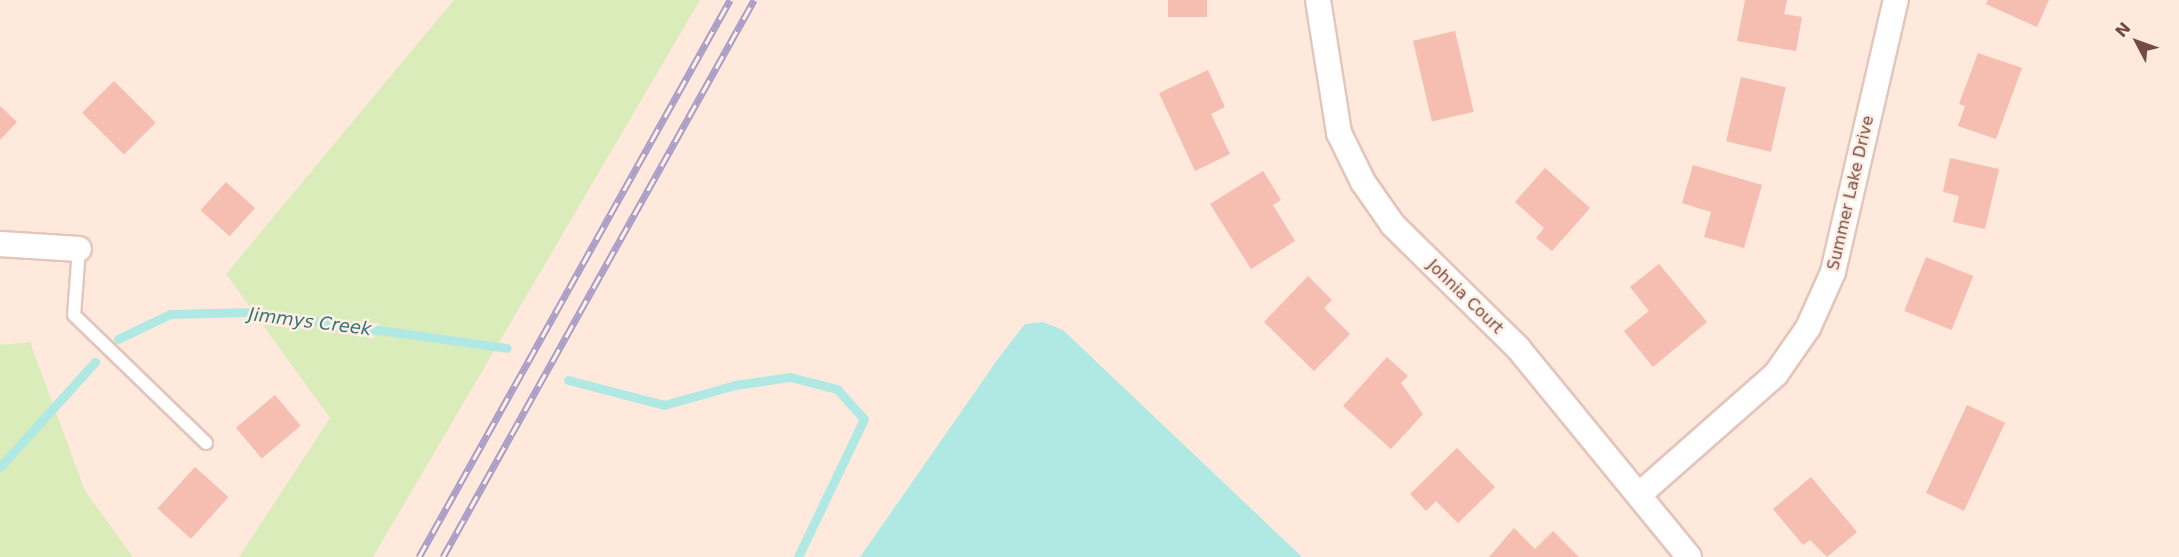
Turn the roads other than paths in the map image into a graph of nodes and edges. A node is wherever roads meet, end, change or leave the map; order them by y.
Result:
1 (1318, 0) edge
2 (1896, 0) edge
3 (0, 244) edge
4 (79, 249) joint
5 (206, 443) dead end
6 (1641, 493) junction
7 (1689, 557) edge

1 - 6 street, Johnia Court
2 - 6 street, Summer Lake Drive
3 - 4 street
4 - 5 lane
6 - 7 street, Johnia Court

